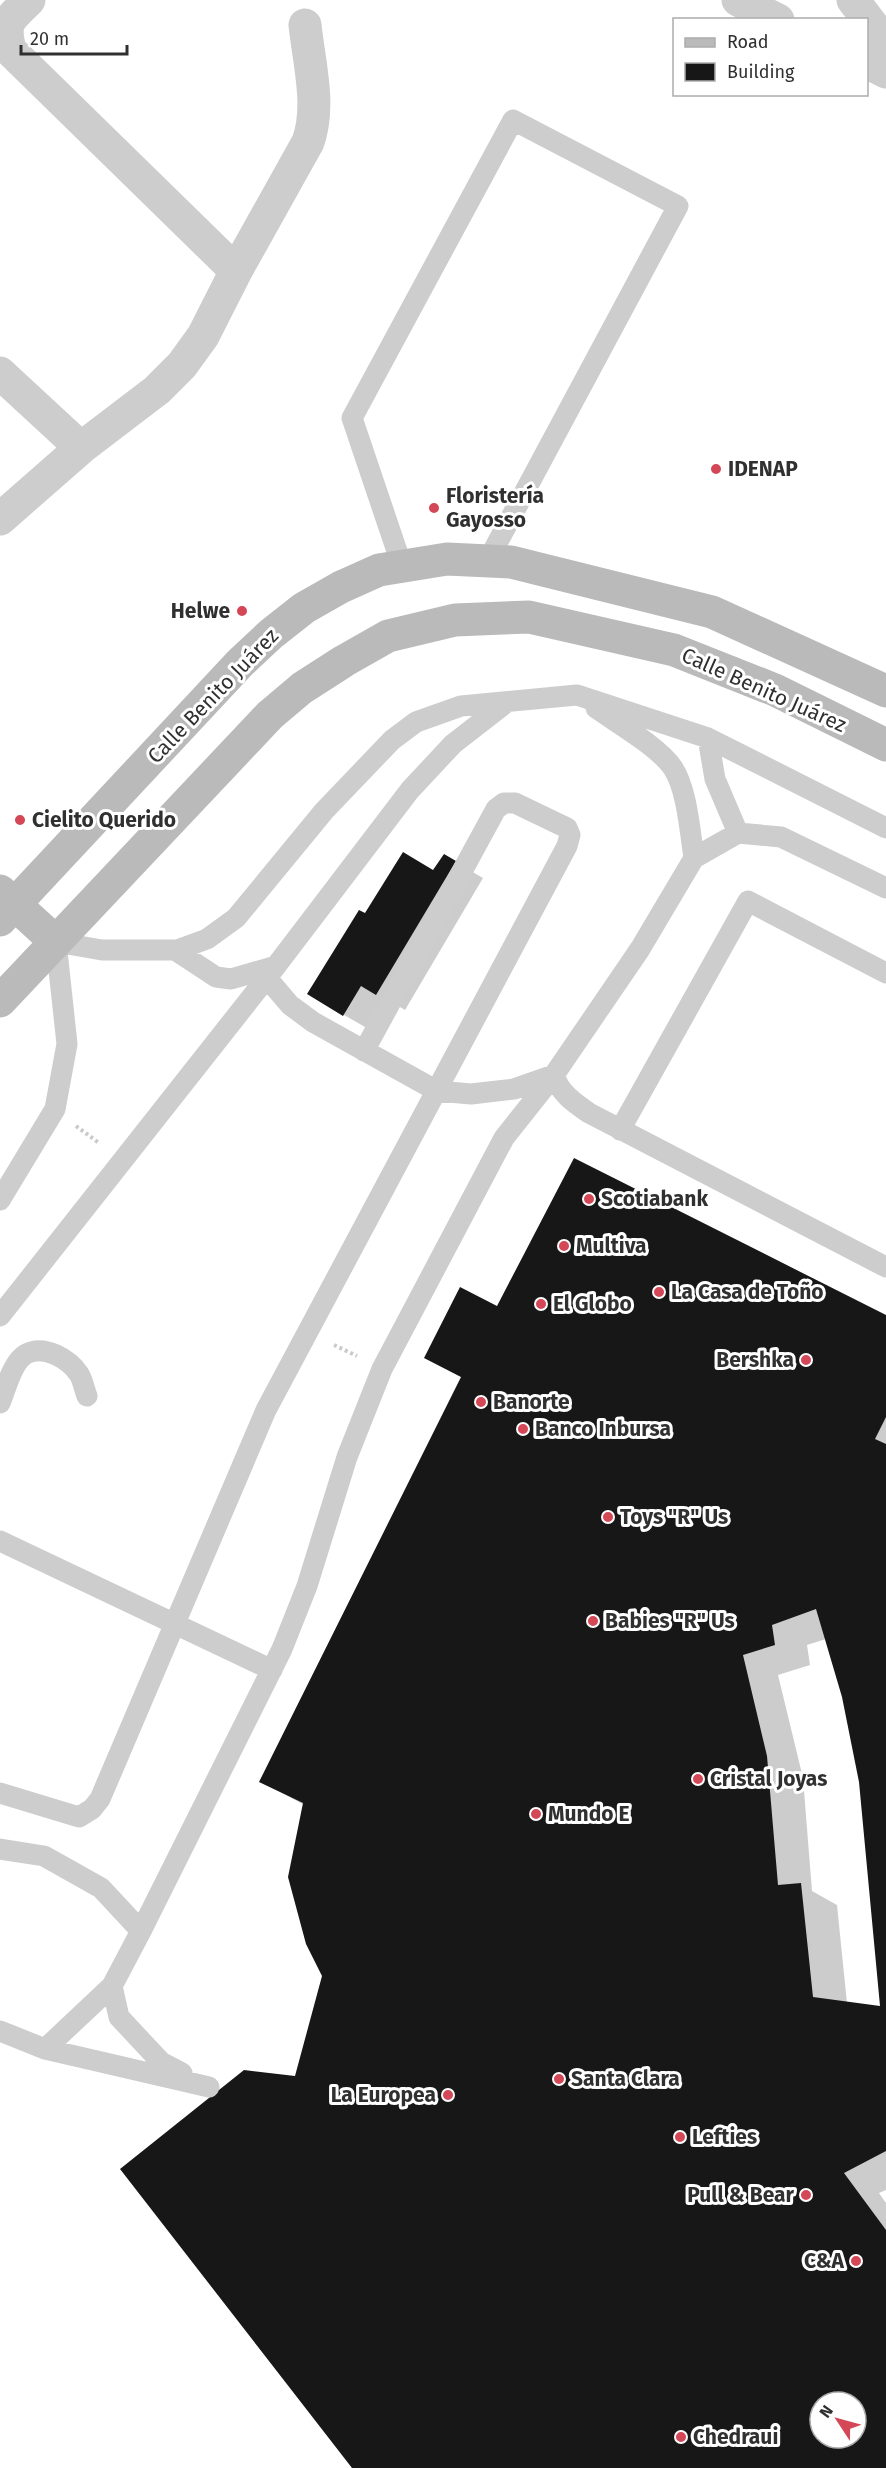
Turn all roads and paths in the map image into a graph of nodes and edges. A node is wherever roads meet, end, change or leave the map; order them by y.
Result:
1 (29, 0) edge
2 (738, 0) edge
3 (853, 0) edge
4 (774, 18) edge
5 (867, 18) edge
6 (868, 20) edge
7 (305, 25) dead end
8 (886, 43) edge
9 (868, 63) edge
10 (886, 72) edge
11 (236, 271) junction
12 (0, 374) edge
13 (81, 448) junction
14 (0, 519) edge
15 (487, 562) junction
16 (402, 566) junction
17 (886, 691) edge
18 (577, 694) junction
19 (508, 701) junction
20 (708, 738) junction
21 (886, 745) edge
22 (886, 828) edge
23 (738, 833) junction
24 (694, 858) junction
25 (886, 888) edge
26 (5, 905) edge
27 (56, 942) junction
28 (175, 950) junction
29 (271, 972) junction
30 (886, 973) edge
31 (0, 1001) edge
32 (364, 1051) junction
33 (554, 1075) junction
34 (437, 1091) junction
35 (54, 1109) junction
36 (620, 1130) junction
37 (122, 1161) junction
38 (0, 1200) edge
39 (886, 1267) edge
40 (0, 1316) edge
41 (307, 1332) junction
42 (382, 1369) junction
43 (87, 1396) dead end
44 (0, 1403) edge
45 (0, 1541) edge
46 (174, 1625) junction
47 (272, 1670) junction
48 (0, 1793) edge
49 (0, 1849) edge
50 (141, 1931) junction
51 (112, 1986) junction
52 (7, 2034) edge
53 (45, 2049) junction
54 (0, 2053) edge

1 - 11 street
2 - 4 street
3 - 5 street
6 - 8 street
7 - 11 street
9 - 10 street
11 - 13 street
12 - 13 street
13 - 14 street
15 - 16 main road, Calle Benito Juárez
15 - 16 lane
15 - 17 main road, Calle Benito Juárez
16 - 26 main road, Calle Benito Juárez
18 - 19 lane
18 - 20 lane
18 - 24 lane
19 - 28 lane
19 - 29 lane
20 - 22 lane
20 - 23 lane
21 - 27 main road, Calle Benito Juárez
23 - 24 lane
23 - 25 lane
24 - 33 lane
26 - 27 main road
27 - 28 lane
27 - 31 main road, Calle Benito Juárez
27 - 35 lane
28 - 29 lane
29 - 32 lane
29 - 37 lane
30 - 36 lane
32 - 34 lane
32 - 34 lane
33 - 34 lane
33 - 36 lane
33 - 42 lane
34 - 41 lane
35 - 37 path
35 - 38 lane
36 - 39 lane
37 - 40 lane
41 - 42 path
41 - 46 lane
42 - 47 lane
43 - 44 lane
45 - 46 lane
46 - 47 lane
46 - 48 lane
47 - 50 lane
49 - 50 lane
50 - 51 lane
51 - 53 lane
51 - 53 lane
52 - 53 lane
52 - 54 lane

